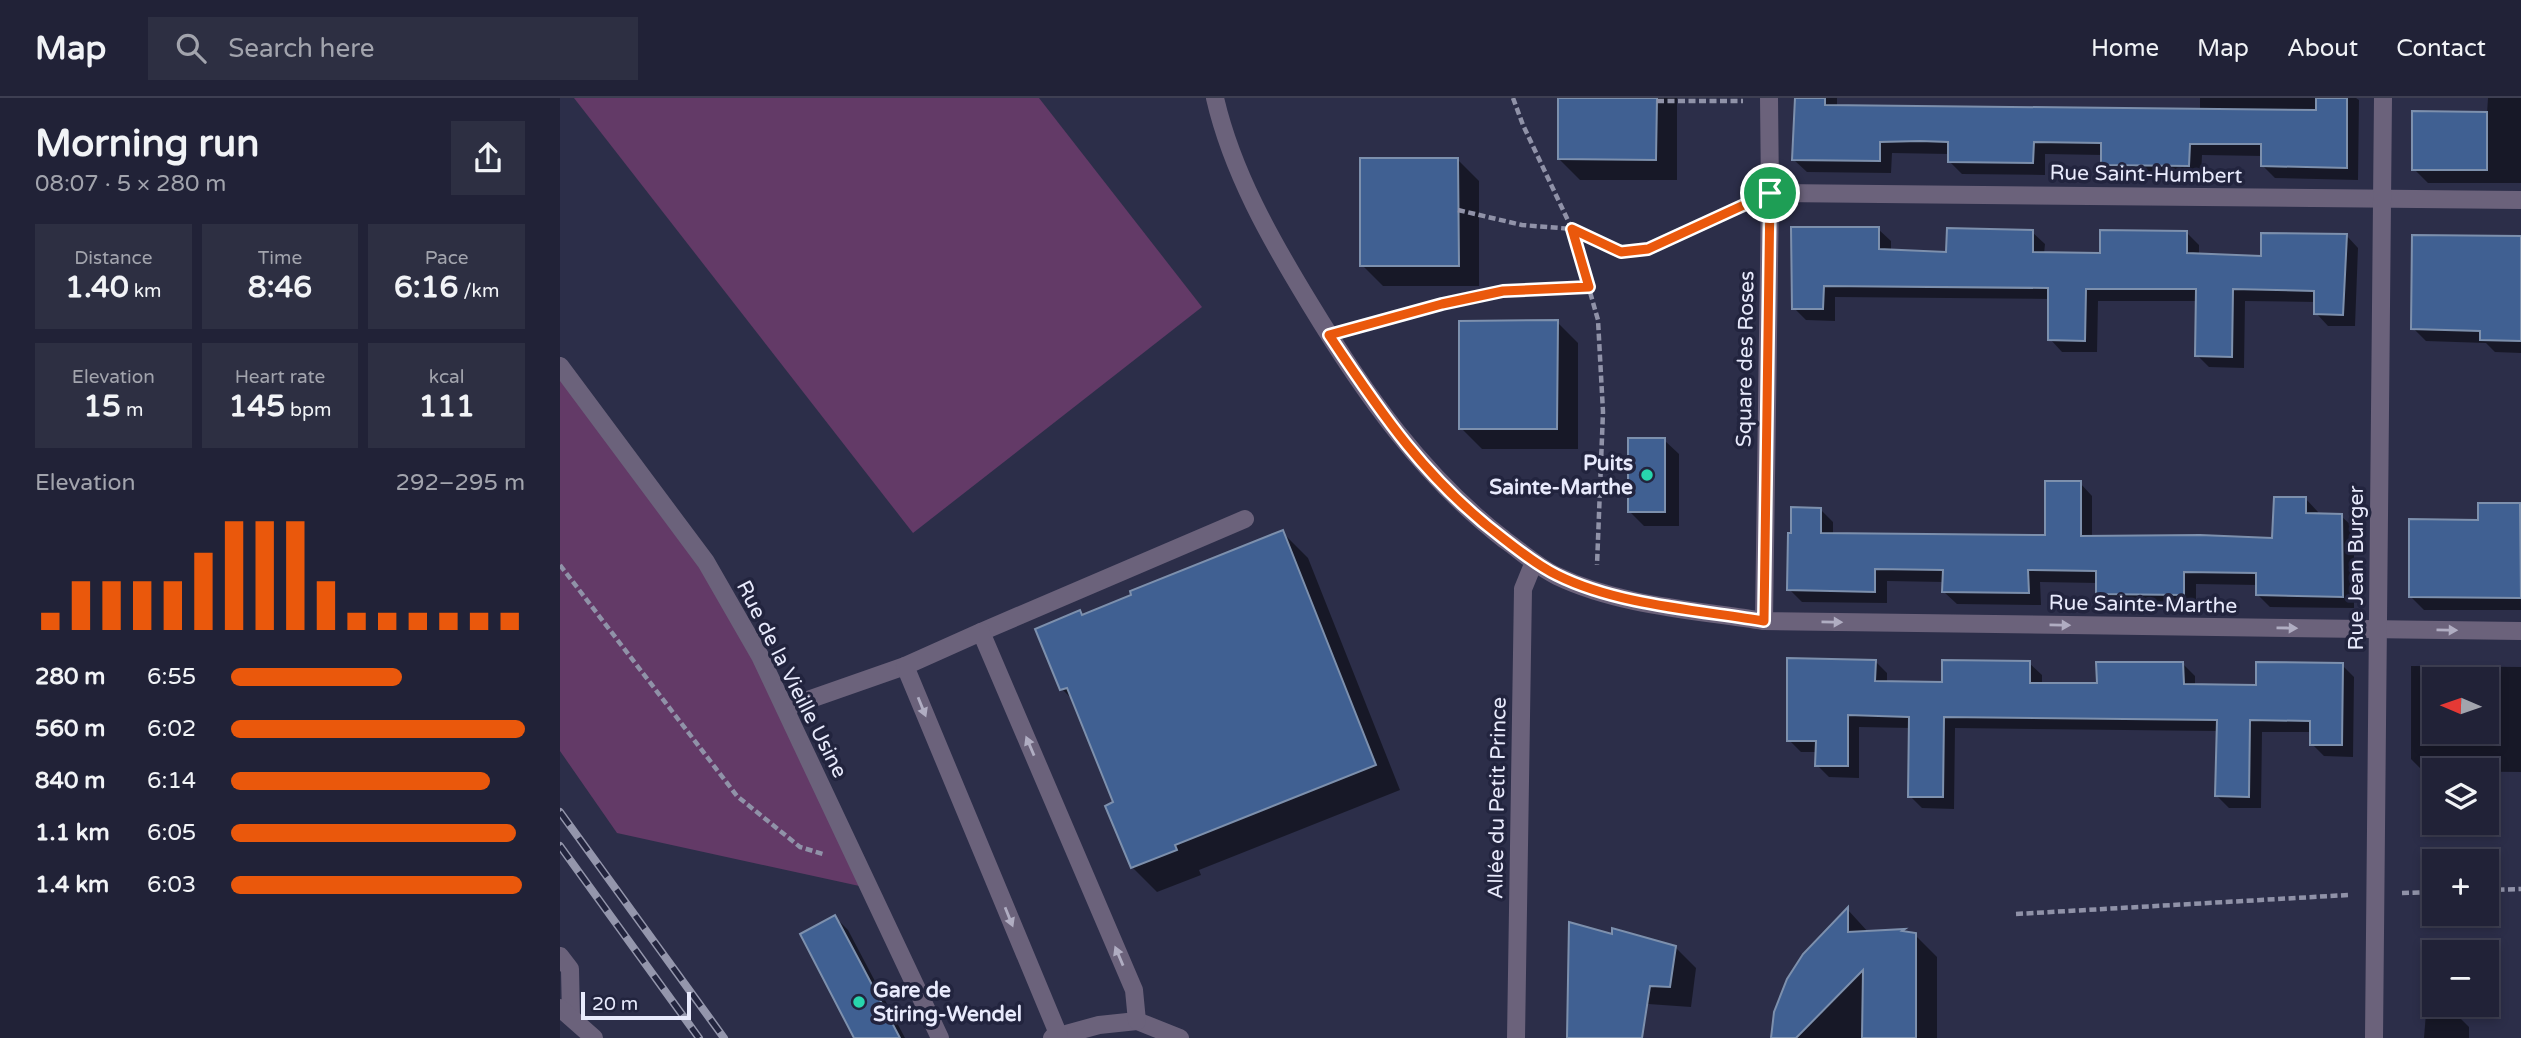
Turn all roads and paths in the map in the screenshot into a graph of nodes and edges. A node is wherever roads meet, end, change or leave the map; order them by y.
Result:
1 (1215, 98) edge
2 (1513, 98) edge
3 (2383, 98) edge
4 (1769, 100) edge
5 (1657, 101) dead end
6 (1770, 193) junction
7 (2382, 199) junction
8 (2521, 200) edge
9 (1458, 210) dead end
10 (1572, 229) junction
11 (1589, 287) junction
12 (1329, 335) junction
13 (560, 366) edge
14 (1245, 519) dead end
15 (1534, 562) junction
16 (560, 565) edge
17 (1596, 590) junction
18 (1764, 621) junction
19 (2379, 630) junction
20 (2521, 631) edge
21 (981, 632) junction
22 (905, 666) junction
23 (785, 708) junction
24 (858, 863) junction
25 (2521, 889) edge
26 (2499, 890) edge
27 (2422, 892) edge
28 (2376, 894) junction
29 (2016, 914) dead end
30 (560, 956) edge
31 (566, 1012) edge
32 (1137, 1021) junction
33 (1055, 1037) edge
34 (594, 1038) edge
35 (940, 1038) edge
36 (1180, 1038) edge
37 (1516, 1038) edge
38 (2374, 1038) edge

1 - 12 street, Rue Sainte-Marthe
2 - 10 path
3 - 7 street, Rue Jean Burger
4 - 5 path
4 - 6 street, Square des Roses
6 - 7 street, Rue Saint-Humbert
6 - 10 path
6 - 18 street, Square des Roses
7 - 8 street, Rue Saint-Humbert
7 - 19 street, Rue Jean Burger
9 - 10 path
10 - 11 path
11 - 12 path
11 - 17 path
12 - 15 street, Rue Sainte-Marthe
13 - 23 street, Rue de la Vieille Usine
14 - 21 street
15 - 17 street, Rue Sainte-Marthe
15 - 37 street, Allée du Petit Prince
16 - 24 path
17 - 18 street, Rue Sainte-Marthe
18 -> 19 street, Rue Sainte-Marthe
19 -> 20 street, Rue Sainte-Marthe
19 - 28 street, Rue Jean Burger
21 - 22 street
32 -> 21 street
22 - 23 street
22 -> 33 street
23 - 24 street, Rue de la Vieille Usine
24 - 35 street, Rue de la Vieille Usine
25 - 26 path
27 - 28 path
28 - 29 path
28 - 38 street, Rue Jean Burger
30 - 31 street
31 - 34 street
32 - 33 street
32 - 36 street

